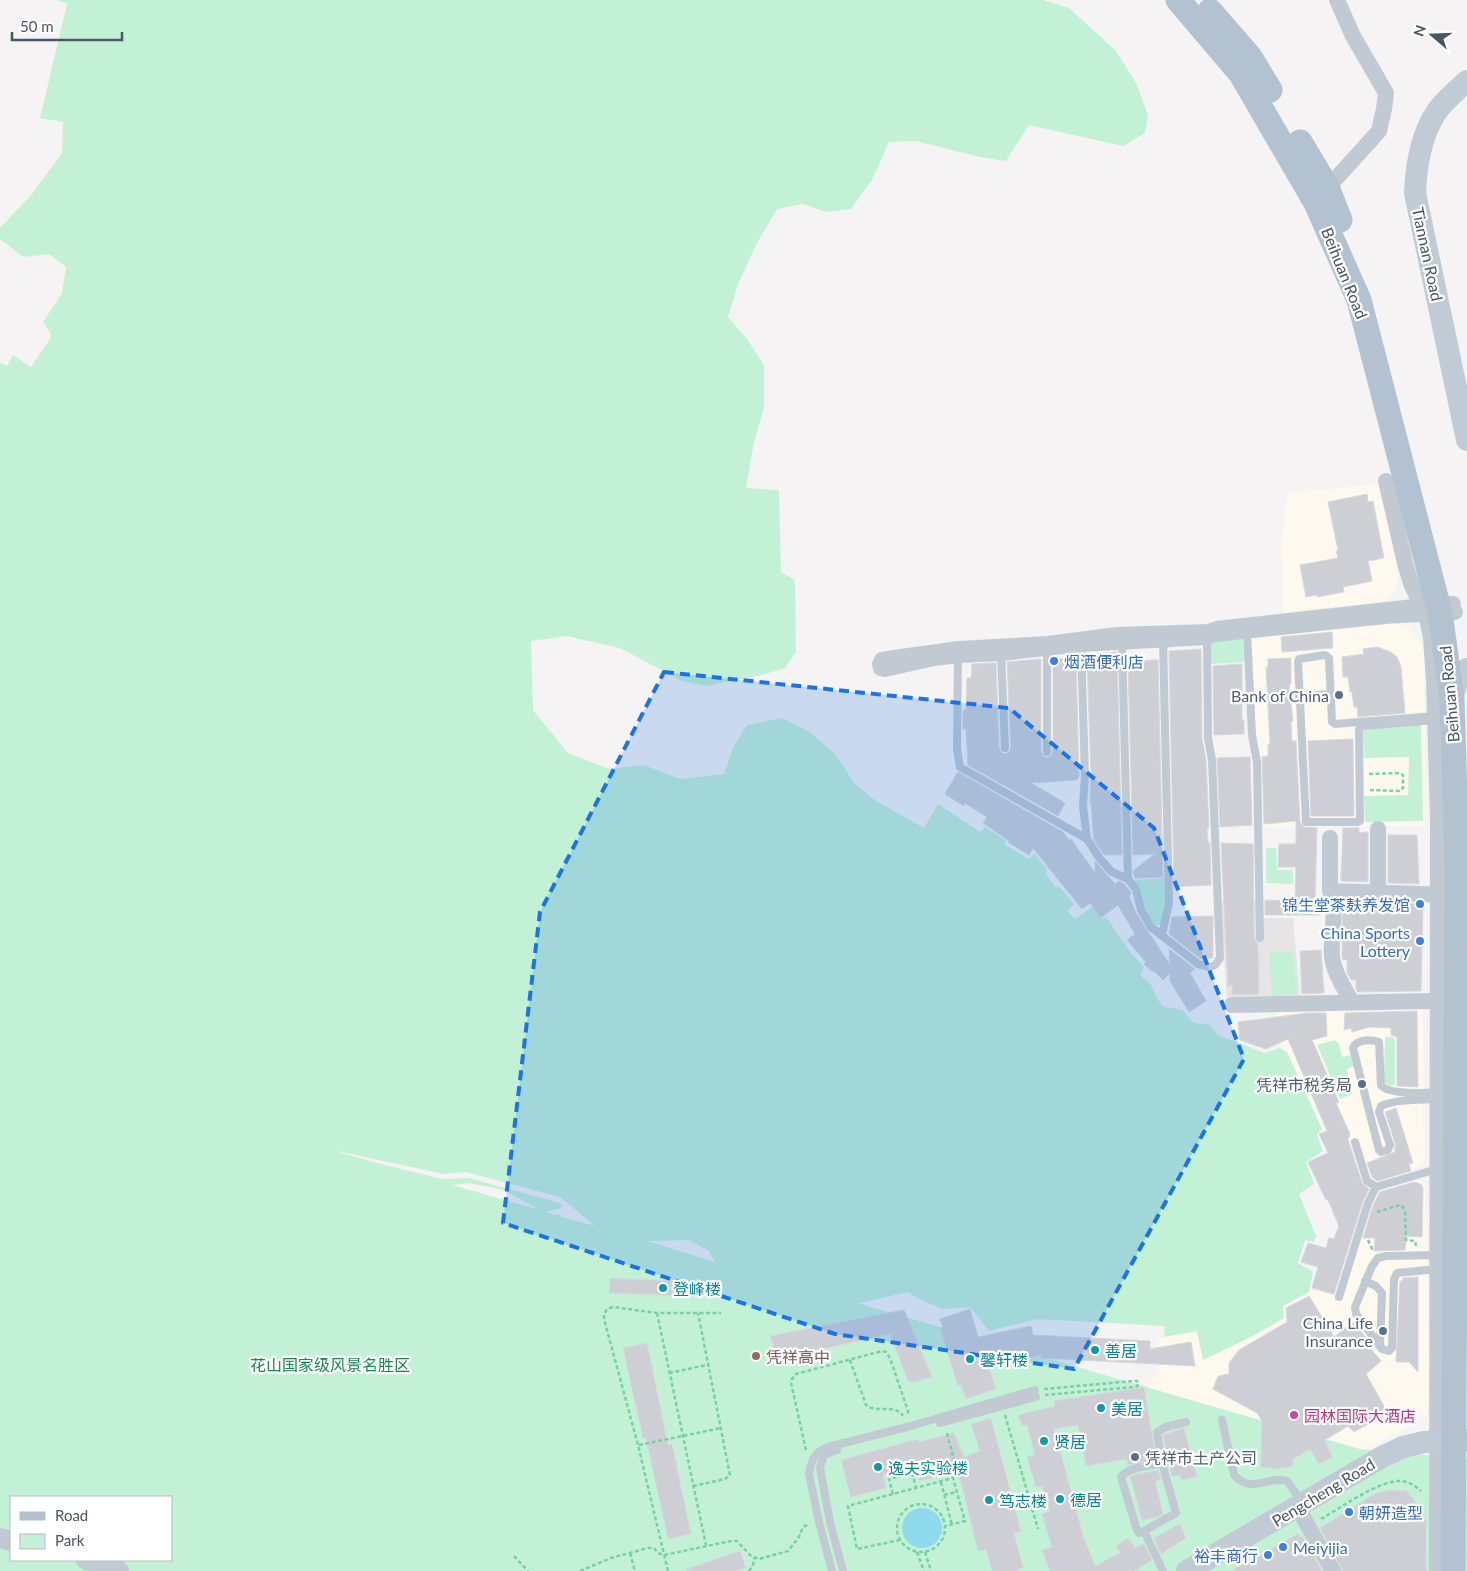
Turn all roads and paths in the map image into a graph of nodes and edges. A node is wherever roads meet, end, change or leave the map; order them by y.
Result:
1 (1178, 0) edge
2 (1200, 0) edge
3 (1337, 0) edge
4 (1467, 81) edge
5 (1467, 95) edge
6 (1322, 195) junction
7 (1467, 392) edge
8 (1467, 440) edge
9 (1386, 481) dead end
10 (1439, 609) junction
11 (1246, 632) junction
12 (1207, 637) junction
13 (1163, 640) junction
14 (1122, 642) junction
15 (1080, 644) junction
16 (1047, 649) junction
17 (1001, 653) junction
18 (958, 655) junction
19 (1463, 686) edge
20 (1331, 694) junction
21 (1299, 696) junction
22 (1436, 718) junction
23 (1005, 748) dead end
24 (1047, 752) dead end
25 (1467, 760) edge
26 (1360, 774) junction
27 (1361, 790) junction
28 (1447, 813) junction
29 (1378, 829) dead end
30 (1330, 838) dead end
31 (1087, 839) junction
32 (1128, 879) junction
33 (1330, 891) junction
34 (1378, 893) junction
35 (1448, 895) junction
36 (1162, 935) junction
37 (1260, 938) dead end
38 (1447, 998) junction
39 (1352, 1003) junction
40 (1232, 1005) dead end
41 (1462, 1040) edge
42 (1447, 1095) junction
43 (1355, 1142) dead end
44 (1437, 1169) junction
45 (1376, 1187) junction
46 (1373, 1213) dead end
47 (1367, 1233) dead end
48 (1416, 1256) junction
49 (1378, 1258) junction
50 (1446, 1262) junction
51 (1366, 1281) junction
52 (1339, 1297) dead end
53 (657, 1312) junction
54 (698, 1313) junction
55 (721, 1313) dead end
56 (1380, 1346) junction
57 (850, 1360) junction
58 (707, 1365) junction
59 (669, 1373) junction
60 (1035, 1393) junction
61 (1002, 1406) junction
62 (1222, 1420) dead end
63 (944, 1422) junction
64 (1186, 1422) dead end
65 (910, 1426) junction
66 (721, 1428) junction
67 (682, 1436) junction
68 (638, 1445) junction
69 (1453, 1448) edge
70 (1162, 1463) junction
71 (810, 1467) junction
72 (953, 1478) junction
73 (941, 1482) junction
74 (693, 1486) junction
75 (916, 1488) junction
76 (956, 1492) junction
77 (893, 1494) junction
78 (1424, 1494) dead end
79 (944, 1495) junction
80 (1307, 1514) junction
81 (819, 1522) junction
82 (952, 1524) junction
83 (945, 1526) junction
84 (1038, 1529) dead end
85 (1144, 1531) junction
86 (900, 1540) junction
87 (706, 1545) junction
88 (918, 1552) junction
89 (925, 1552) junction
90 (630, 1553) junction
91 (664, 1555) junction
92 (514, 1556) dead end
93 (754, 1558) junction
94 (90, 1561) edge
95 (119, 1571) edge
96 (528, 1571) edge
97 (580, 1571) edge
98 (635, 1571) edge
99 (668, 1571) edge
100 (749, 1571) edge
101 (832, 1571) edge
102 (843, 1571) edge
103 (924, 1571) edge
104 (931, 1571) edge
105 (1163, 1571) edge
106 (1187, 1571) edge
107 (1207, 1571) edge
108 (1333, 1571) edge
109 (1437, 1571) edge
110 (1453, 1571) edge

1 - 6 main road, Beihuan Road
2 - 6 main road, Beihuan Road
3 - 6 street
4 - 8 main road, Tiannan Road
5 - 7 main road, Tiannan Road
6 - 10 main road, Beihuan Road
9 - 10 street
10 - 11 street
10 - 18 street
10 - 19 main road, Beihuan Road
10 - 22 street
11 - 12 street
11 - 37 lane
12 - 13 street
12 - 36 lane
13 - 14 street
13 - 36 lane
14 - 15 street
14 - 32 lane
15 - 16 street
15 - 31 lane
16 - 17 street
16 - 24 lane
17 - 18 street
17 - 23 lane
18 - 31 lane
19 - 25 main road, Beihuan Road
19 - 28 main road, Beihuan Road
20 - 21 lane
20 - 21 lane
20 - 22 lane
21 - 27 lane
22 - 26 lane
22 - 28 street
26 - 27 lane
26 - 27 path
28 - 35 main road, Beihuan Road
29 - 34 street
30 - 33 street
31 - 32 lane
32 - 36 lane
33 - 34 street
33 - 39 street
34 - 35 street
35 - 38 main road, Beihuan Road
38 - 39 street
38 - 41 main road, Beihuan Road
38 - 42 street
39 - 40 street
41 - 42 main road, Beihuan Road
42 - 42 lane
42 - 44 street
42 - 50 main road, Beihuan Road
43 - 45 lane
44 - 45 lane
44 - 50 street
45 - 52 lane
46 - 48 path
47 - 49 path
48 - 49 lane
48 - 50 lane
49 - 51 lane
50 - 56 lane
50 - 69 main road, Beihuan Road
51 - 56 lane
51 - 56 lane
53 - 54 path
53 - 59 path
53 - 68 path
54 - 55 path
54 - 58 path
57 - 65 path
57 - 65 path
57 - 71 path
58 - 59 path
58 - 66 path
59 - 67 path
60 - 60 path
60 - 61 lane
60 - 65 lane
61 - 63 lane
61 - 84 path
62 - 80 lane
63 - 72 path
63 - 102 lane
64 - 70 lane
65 - 71 lane
66 - 67 path
66 - 74 path
67 - 68 path
67 - 74 path
68 - 91 path
69 - 80 main road, Pengcheng Road
69 - 109 street
69 - 110 main road, Beihuan Road
70 - 85 lane
70 - 85 lane
71 - 81 lane
72 - 73 path
72 - 76 path
73 - 75 path
73 - 79 path
74 - 87 path
75 - 77 path
75 - 77 path
76 - 79 path
76 - 82 path
77 - 86 path
78 - 80 path
79 - 82 path
80 - 106 main road, Pengcheng Road
80 - 107 main road, Pengcheng Road
80 - 108 street
81 - 93 path
81 - 101 lane
82 - 83 path
83 - 86 path
83 - 89 path
85 - 105 lane
86 - 88 path
87 - 91 path
87 - 93 path
88 - 89 path
88 - 103 path
89 - 104 path
90 - 91 path
90 - 97 path
90 - 98 path
91 - 99 path
92 - 96 path
93 - 100 path
94 - 95 street

